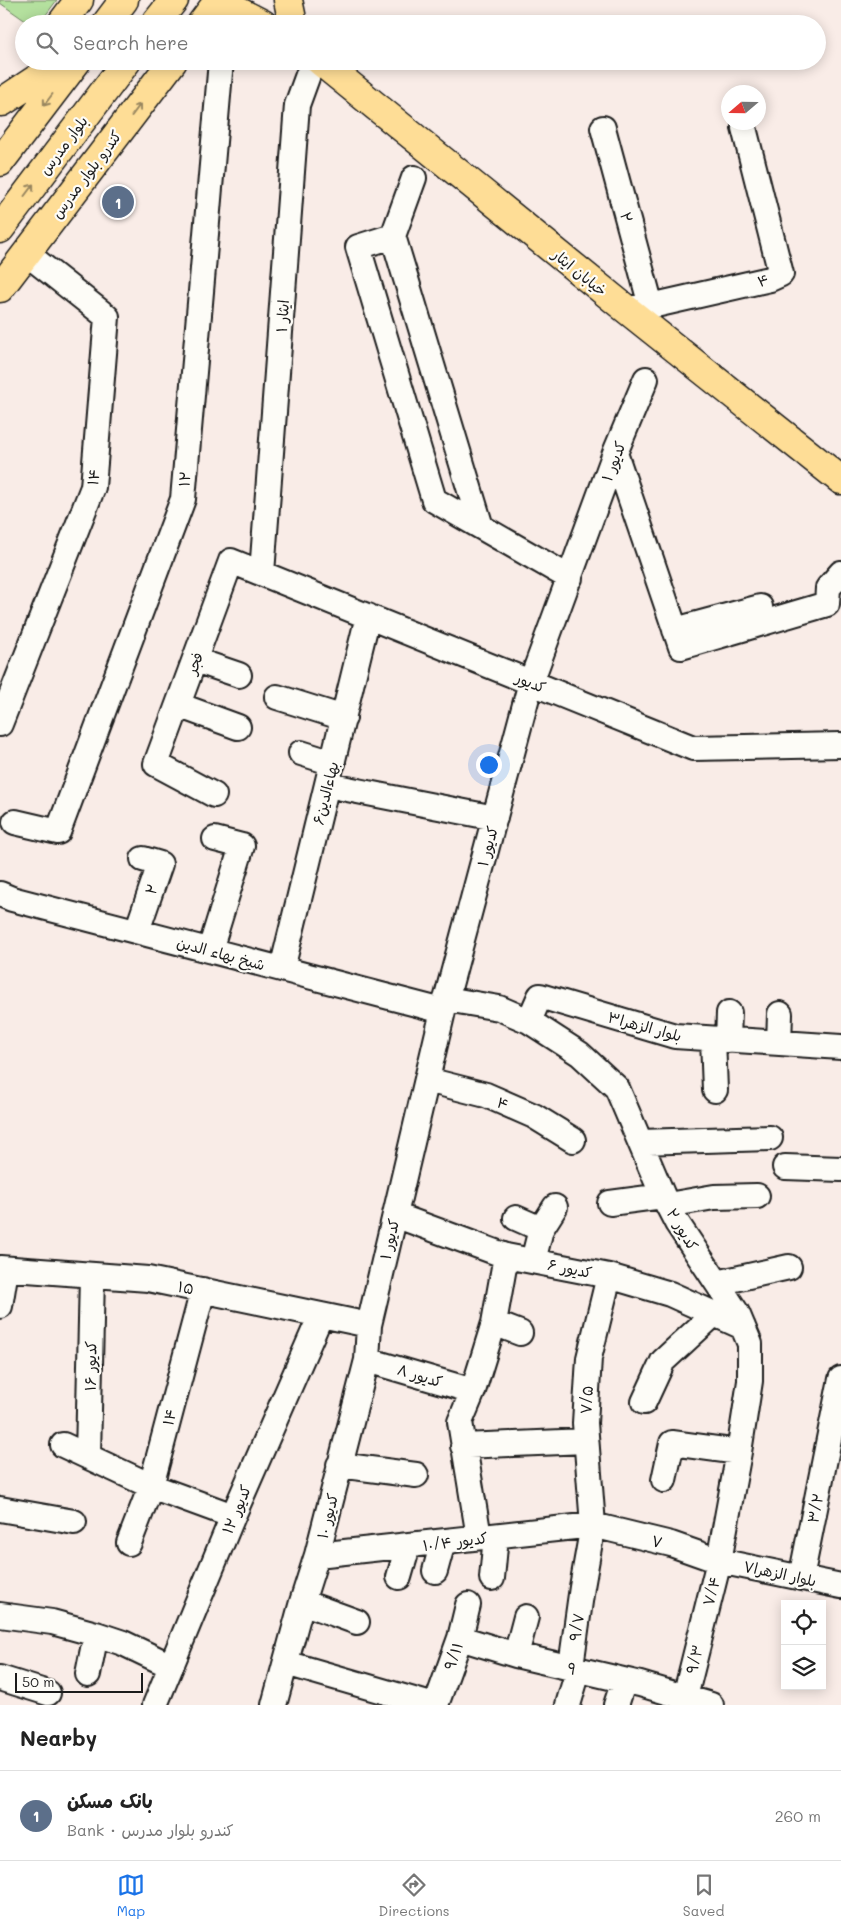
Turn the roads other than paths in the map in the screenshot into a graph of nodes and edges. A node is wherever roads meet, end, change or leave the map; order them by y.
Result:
1 (79, 0) edge
2 (124, 0) edge
3 (174, 0) edge
4 (288, 0) edge
5 (219, 1) edge
6 (67, 15) edge
7 (113, 15) edge
8 (162, 15) edge
9 (208, 15) edge
10 (246, 15) edge
11 (291, 15) edge
12 (25, 70) edge
13 (50, 70) edge
14 (70, 70) edge
15 (120, 70) edge
16 (165, 70) edge
17 (220, 70) edge
18 (311, 70) edge
19 (332, 70) edge
20 (1, 103) edge
21 (603, 128) dead end
22 (745, 130) edge
23 (0, 162) edge
24 (414, 178) dead end
25 (0, 229) edge
26 (394, 236) junction
27 (26, 253) junction
28 (0, 288) edge
29 (639, 308) junction
30 (646, 379) dead end
31 (615, 453) junction
32 (841, 480) edge
33 (481, 527) junction
34 (231, 561) joint
35 (262, 573) junction
36 (570, 578) junction
37 (834, 581) edge
38 (368, 616) junction
39 (195, 660) junction
40 (239, 675) dead end
41 (531, 682) junction
42 (277, 697) dead end
43 (178, 705) junction
44 (344, 718) junction
45 (0, 724) edge
46 (238, 728) dead end
47 (841, 744) edge
48 (301, 753) dead end
49 (330, 774) junction
50 (214, 796) dead end
51 (495, 818) junction
52 (15, 822) dead end
53 (215, 839) dead end
54 (143, 858) dead end
55 (0, 894) edge
56 (137, 931) junction
57 (210, 950) junction
58 (282, 969) junction
59 (445, 1005) junction
60 (729, 1013) dead end
61 (780, 1014) dead end
62 (529, 1021) junction
63 (720, 1039) junction
64 (779, 1043) junction
65 (841, 1047) edge
66 (427, 1080) junction
67 (715, 1090) dead end
68 (770, 1138) dead end
69 (572, 1140) dead end
70 (640, 1142) junction
71 (785, 1167) dead end
72 (841, 1170) edge
73 (757, 1196) dead end
74 (665, 1201) junction
75 (610, 1203) dead end
76 (555, 1207) dead end
77 (395, 1215) junction
78 (516, 1218) dead end
79 (541, 1229) junction
80 (506, 1256) junction
81 (533, 1261) junction
82 (789, 1267) dead end
83 (3, 1269) edge
84 (92, 1275) junction
85 (609, 1276) junction
86 (717, 1282) junction
87 (202, 1290) junction
88 (0, 1306) edge
89 (714, 1314) junction
90 (320, 1315) junction
91 (494, 1323) junction
92 (369, 1325) junction
93 (743, 1327) junction
94 (520, 1333) dead end
95 (367, 1360) junction
96 (841, 1379) edge
97 (473, 1391) junction
98 (644, 1402) dead end
99 (586, 1441) junction
100 (63, 1445) dead end
101 (463, 1446) junction
102 (740, 1452) junction
103 (88, 1456) junction
104 (339, 1465) junction
105 (416, 1475) dead end
106 (664, 1480) dead end
107 (150, 1486) junction
108 (0, 1509) edge
109 (233, 1516) junction
110 (74, 1522) dead end
111 (593, 1525) junction
112 (488, 1536) junction
113 (443, 1542) junction
114 (129, 1543) dead end
115 (408, 1546) junction
116 (317, 1556) junction
117 (719, 1561) junction
118 (435, 1571) dead end
119 (399, 1577) dead end
120 (492, 1578) dead end
121 (801, 1578) junction
122 (830, 1591) edge
123 (302, 1602) junction
124 (468, 1605) dead end
125 (0, 1615) edge
126 (526, 1617) dead end
127 (357, 1622) dead end
128 (703, 1622) joint
129 (96, 1634) junction
130 (460, 1638) junction
131 (516, 1655) junction
132 (286, 1663) junction
133 (171, 1666) junction
134 (574, 1668) junction
135 (88, 1674) dead end
136 (0, 1678) edge
137 (624, 1681) junction
138 (48, 1694) dead end
139 (684, 1701) edge
140 (155, 1705) edge
141 (274, 1705) edge
142 (431, 1705) edge
143 (436, 1705) edge
144 (568, 1705) edge
145 (616, 1705) edge
146 (711, 1705) edge

1 - 6 main road
2 - 7 main road
3 - 8 main road
4 - 11 main road
5 - 9 main road
5 - 10 main road
12 - 20 main road
13 - 20 main road
14 -> 23 main road
25 -> 15 main road, بلوار مدرس
27 -> 16 main road, کندرو بلوار مدرس
17 - 52 street, ۱۲
18 - 35 street, ایثار ۱
19 - 29 main road, خیابان ایثار
21 - 29 street, ۲
22 - 29 street, ۴
24 - 26 street
26 - 33 street
26 - 33 street
27 - 28 main road, کندرو بلوار مدرس
27 - 45 street, ۱۴
29 - 32 main road, خیابان ایثار
30 - 31 street, کدیور ۱
31 - 36 street, کدیور ۱
31 - 37 street
33 - 36 street
34 - 35 street, کدیور
34 - 39 street, فجر
35 - 38 street, کدیور
36 - 41 street, کدیور ۱
38 - 41 street, کدیور
38 - 44 street, ۶بهاءالدين
39 - 40 street
39 - 43 street, فجر
41 - 47 street, کدیور
41 - 51 street, کدیور ۱
42 - 44 street
43 - 46 street
43 - 50 street, فجر
44 - 49 street, ۶بهاءالدين
48 - 49 street
49 - 51 street
49 - 58 street, ۶بهاءالدين
51 - 59 street, کدیور ۱
53 - 57 street
54 - 56 street, ۲
55 - 56 street, شیخ بهاء الدین
56 - 57 street, شیخ بهاء الدین
57 - 58 street, شیخ بهاء الدین
58 - 59 street, شیخ بهاء الدین
59 - 62 street, ۲ کدیور
59 - 66 street, کدیور ۱
60 - 63 street
61 - 64 street
62 - 63 street, بلوار الزهرا۳
62 - 70 street, ۲ کدیور
63 - 64 street, بلوار الزهرا۳
63 - 67 street
64 - 65 street, بلوار الزهرا۳
66 - 69 street, ۴
66 - 77 street, کدیور ۱
68 - 70 street
70 - 74 street, ۲ کدیور
71 - 72 street
73 - 74 street
74 - 75 street
74 - 86 street, ۲ کدیور
76 - 79 street
77 - 80 street, کدیور ۶
77 - 92 street, کدیور ۱
78 - 79 street
79 - 81 street
80 - 81 street, کدیور ۶
80 - 91 street
81 - 85 street, کدیور ۶
82 - 86 street
83 - 84 street, ۱۵
83 - 88 street
84 - 87 street, ۱۵
84 - 103 street, کدیور ۱۶
85 - 89 street, کدیور ۶
85 - 99 street, ۷/۵
86 - 93 street, ۲ کدیور
87 - 90 street, ۱۵
87 - 107 street, ۱۴
89 - 93 street, کدیور ۶
89 - 98 street
90 - 92 street, ۱۵
90 - 109 street, کدیور ۱۲
91 - 94 street
91 - 97 street
92 - 95 street, کدیور ۱۰
93 - 102 street, ۲ کدیور
95 - 97 street, کدیور ۸
95 - 104 street, کدیور ۱۰
96 - 121 street, ۳/۲
97 - 101 street
99 - 101 street
99 - 111 street, ۷/۵
100 - 103 street
101 - 112 street
102 - 106 street
102 - 117 street, ۲ کدیور
103 - 107 street
104 - 105 street
104 - 116 street, کدیور ۱۰
107 - 109 street
107 - 114 street, ۱۴
108 - 110 street
109 - 133 street, کدیور ۱۲
111 - 112 street, کدیور ۱۰/۴
111 - 117 street, ۷
111 - 134 street, ۹/۷
112 - 113 street, کدیور ۱۰/۴
112 - 120 street
113 - 115 street, کدیور ۱۰/۴
113 - 118 street
115 - 116 street, کدیور ۱۰/۴
115 - 119 street
116 - 123 street, کدیور ۱۰
117 - 121 street, بلوار الزهرا۷
117 - 128 street, ۷/۴
121 - 122 street, بلوار الزهرا۷
123 - 127 street
123 - 132 street, کدیور ۱۰
124 - 130 street, ۹/۱۱
125 - 129 street
126 - 131 street
128 - 139 street, ۹/۳
129 - 133 street
129 - 135 street
130 - 131 street, ۹
130 - 143 street, ۹/۱۱
131 - 134 street, ۹
132 - 141 street, کدیور ۱۰
132 - 142 street
133 - 140 street, کدیور ۱۲
134 - 137 street, ۹
134 - 144 street, ۹/۷
136 - 138 street
137 - 139 street, ۹
137 - 145 street
139 - 146 street, ۹

